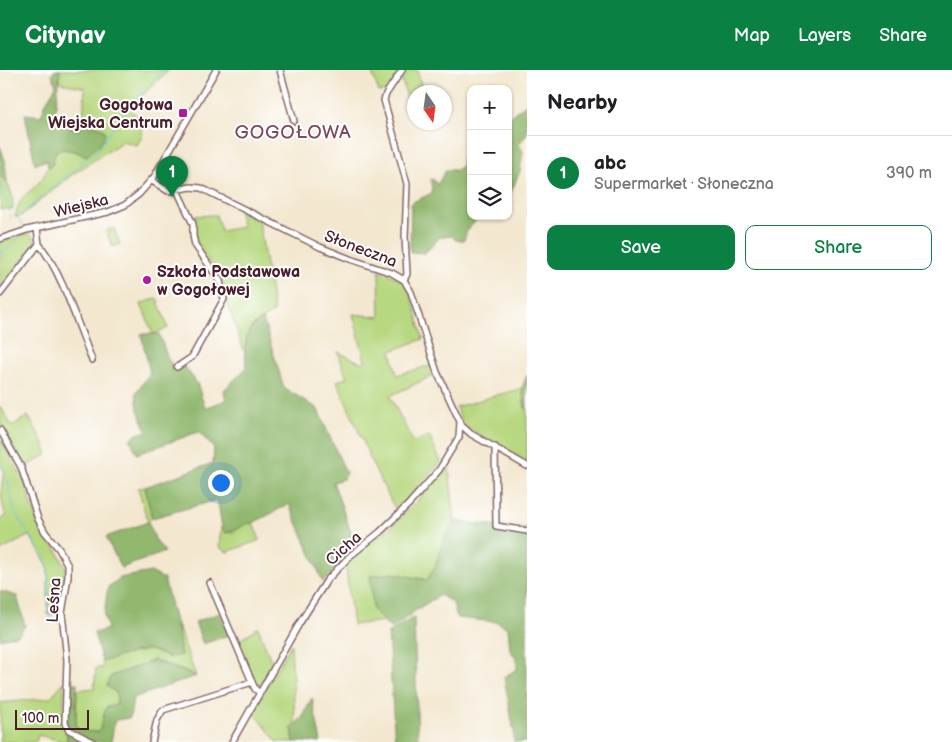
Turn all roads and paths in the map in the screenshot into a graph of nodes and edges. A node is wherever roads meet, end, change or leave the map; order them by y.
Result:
1 (216, 70) edge
2 (280, 70) edge
3 (402, 70) edge
4 (294, 121) dead end
5 (152, 181) junction
6 (177, 190) junction
7 (37, 228) junction
8 (0, 240) edge
9 (39, 244) junction
10 (404, 280) junction
11 (0, 294) edge
12 (92, 360) dead end
13 (177, 367) dead end
14 (460, 422) junction
15 (0, 430) edge
16 (470, 433) junction
17 (459, 438) junction
18 (495, 447) junction
19 (527, 466) edge
20 (527, 530) edge
21 (210, 583) dead end
22 (252, 682) junction
23 (260, 693) junction
24 (92, 742) edge
25 (152, 742) edge
26 (232, 742) edge

1 - 5 street, Wiejska
2 - 4 street
3 - 10 street
5 - 6 street, Słoneczna
5 - 7 street, Wiejska
6 - 10 street, Słoneczna
6 - 13 street
7 - 8 street, Wiejska
7 - 9 street
9 - 11 street
9 - 12 street
10 - 14 street, Słoneczna
14 - 16 street, Słoneczna
14 - 17 street, Cicha
15 - 24 street, Leśna
16 - 17 street
16 - 18 street, Słoneczna
17 - 23 street, Cicha
18 - 19 street, Słoneczna
18 - 20 street
21 - 22 street
22 - 23 street
22 - 25 street
23 - 26 street

